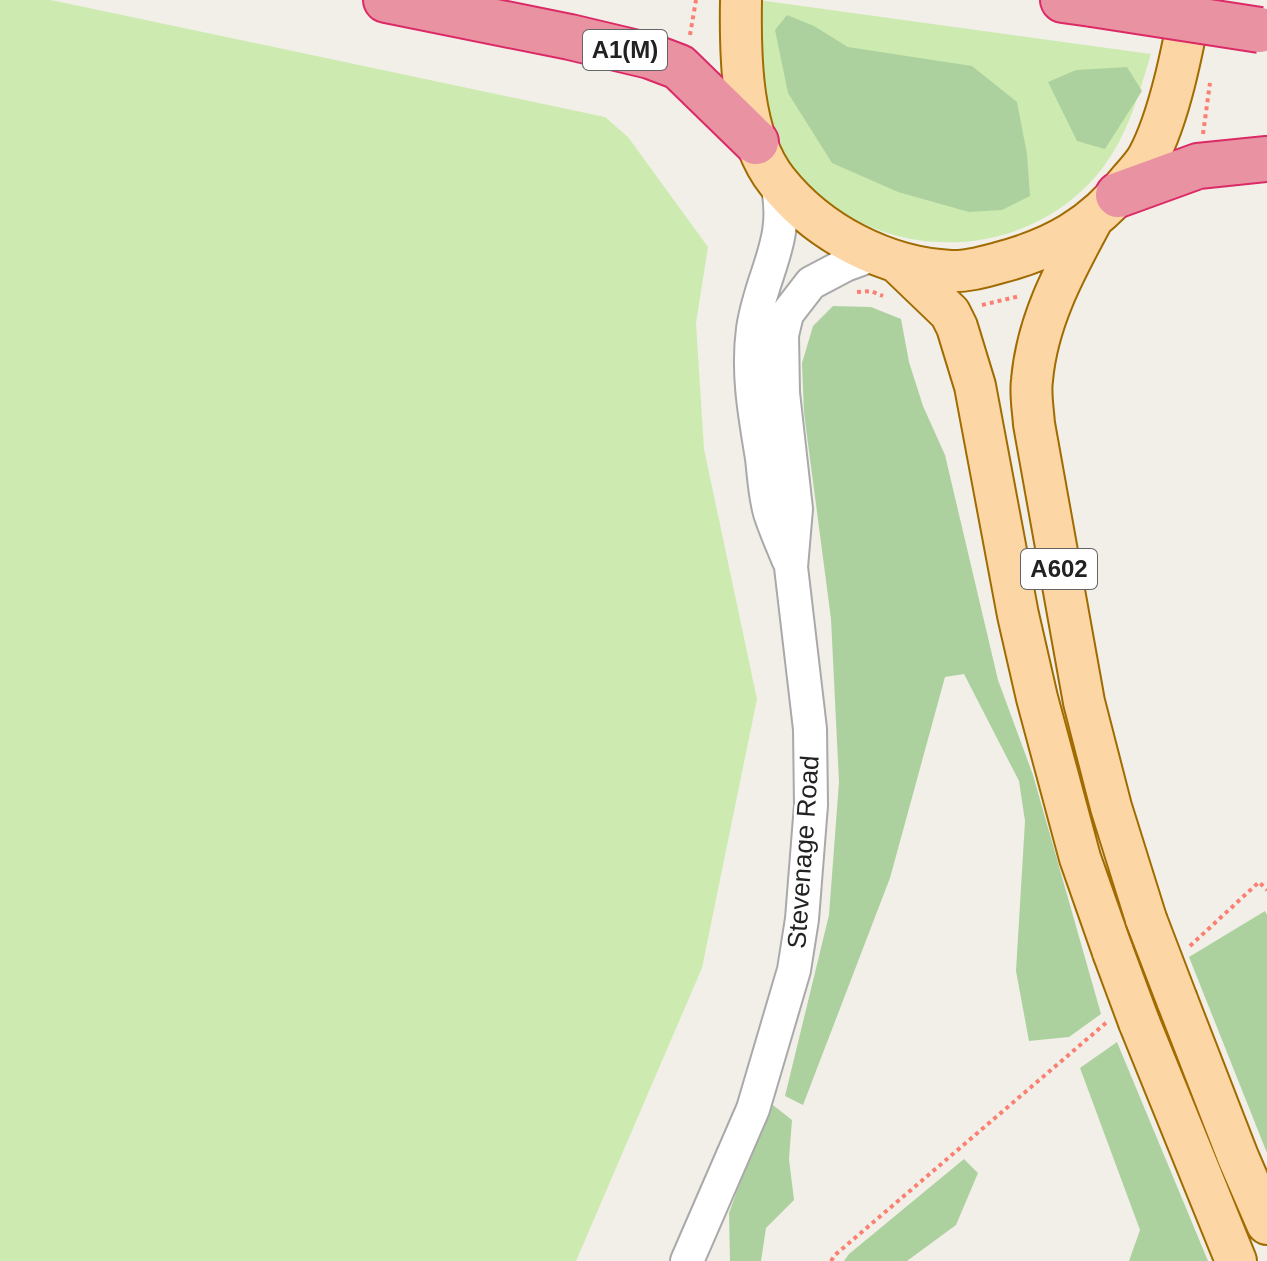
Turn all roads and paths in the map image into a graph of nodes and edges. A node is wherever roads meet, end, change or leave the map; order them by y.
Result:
1 (386, 0) edge
2 (741, 0) edge
3 (1192, 0) edge
4 (1077, 2) edge
5 (1264, 31) edge
6 (1210, 79) dead end
7 (756, 142) junction
8 (1267, 159) edge
9 (1198, 166) junction
10 (776, 180) junction
11 (1104, 209) junction
12 (887, 259) junction
13 (791, 567) junction
14 (1267, 890) edge
15 (1189, 947) dead end
16 (1123, 1022) junction
17 (1267, 1224) edge
18 (687, 1261) edge
19 (831, 1261) edge
20 (1236, 1261) edge

1 - 7 highway, A1(M)
2 - 7 main road
3 - 11 main road
4 - 5 highway, bridge
6 - 9 path
7 - 10 main road
8 - 9 highway
9 - 11 highway
10 - 12 main road
10 - 13 street, Stevenage Road
11 - 12 main road
11 - 17 main road, A602, bridge
12 - 13 street, Stevenage Road
12 - 16 main road, A602, bridge
13 - 18 street, Stevenage Road
14 - 15 path
16 - 19 path
16 - 20 main road, A602

